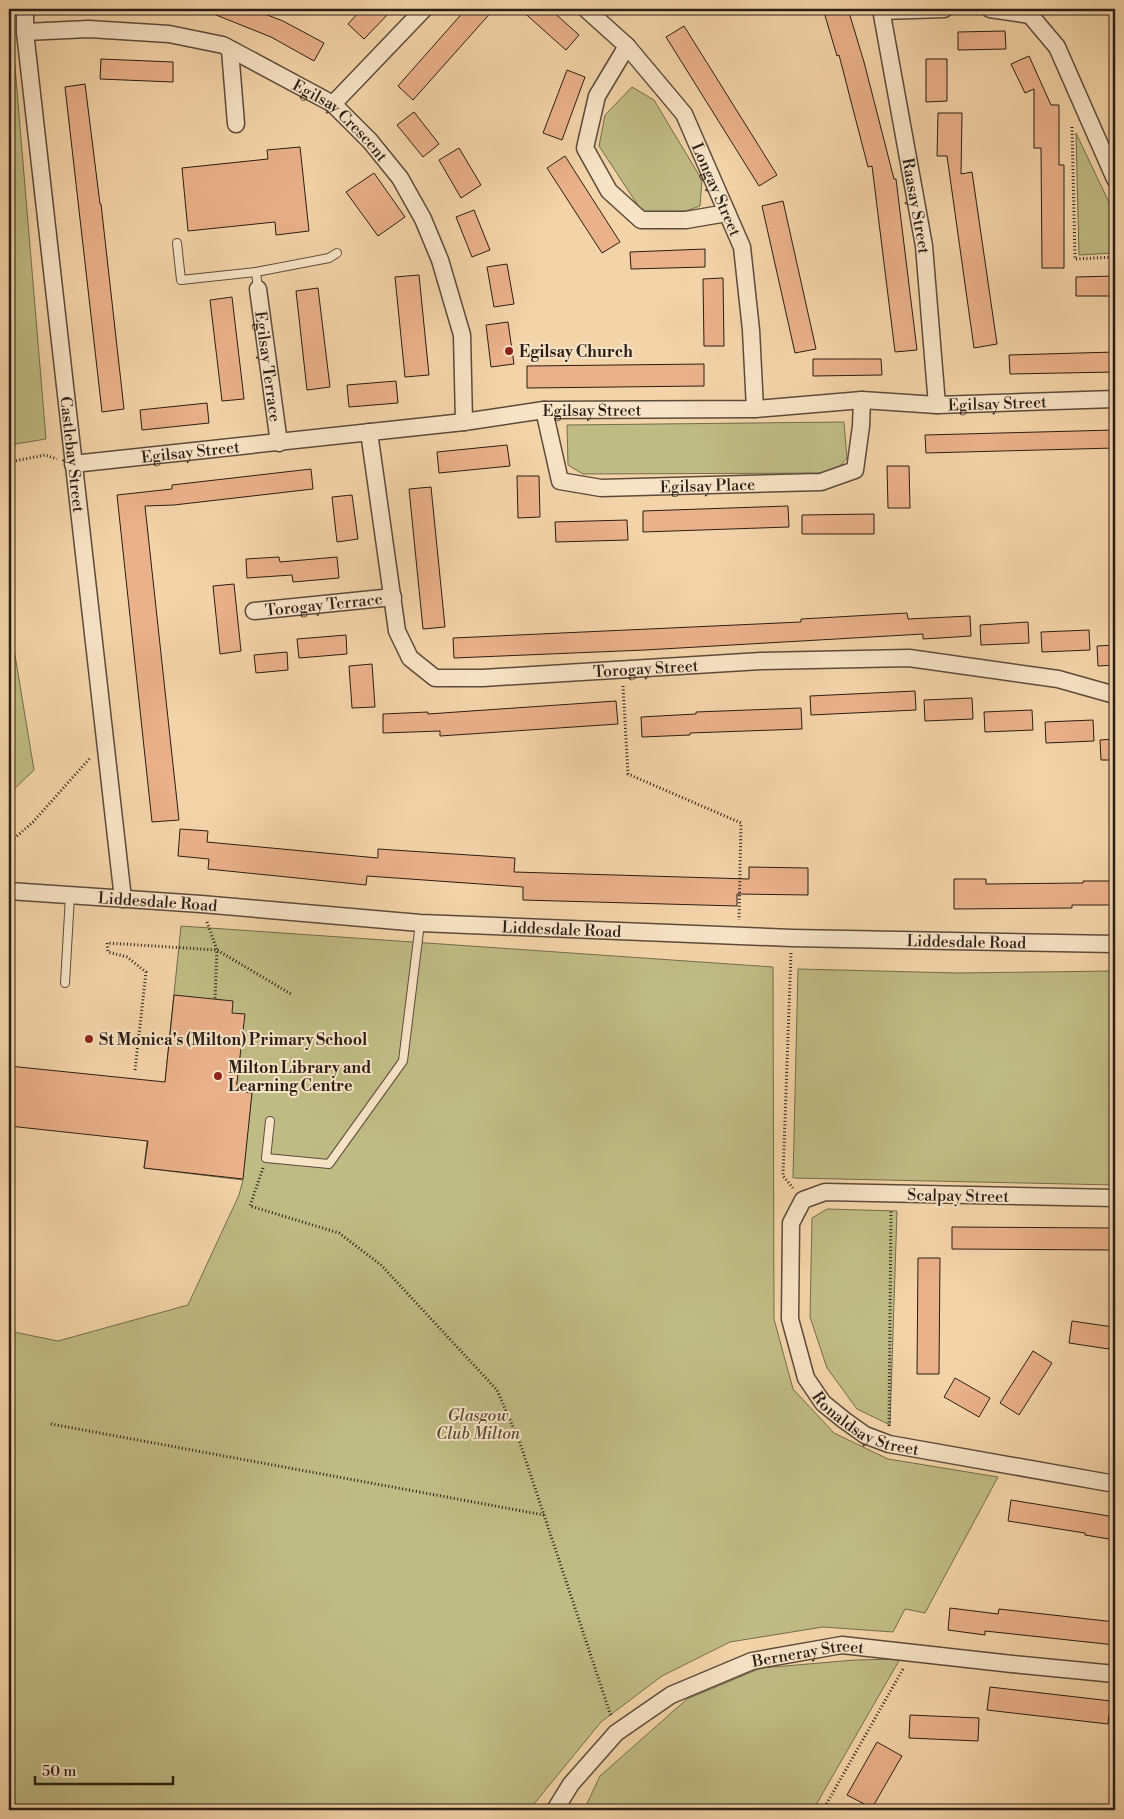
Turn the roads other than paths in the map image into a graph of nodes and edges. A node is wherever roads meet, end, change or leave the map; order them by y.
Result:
1 (25, 9) edge
2 (424, 9) edge
3 (586, 9) edge
4 (944, 9) edge
5 (990, 9) edge
6 (882, 10) edge
7 (25, 32) junction
8 (627, 46) junction
9 (230, 50) junction
10 (333, 104) junction
11 (236, 124) dead end
12 (1115, 179) edge
13 (727, 213) junction
14 (177, 243) dead end
15 (337, 254) dead end
16 (256, 272) junction
17 (258, 289) joint
18 (862, 400) junction
19 (1115, 400) edge
20 (937, 405) junction
21 (755, 409) junction
22 (544, 410) junction
23 (464, 422) junction
24 (369, 432) junction
25 (279, 443) junction
26 (73, 464) junction
27 (393, 597) junction
28 (254, 611) dead end
29 (1115, 695) edge
30 (9, 891) edge
31 (70, 896) junction
32 (123, 899) junction
33 (420, 923) junction
34 (1115, 944) edge
35 (65, 983) dead end
36 (270, 1121) dead end
37 (1115, 1198) edge
38 (802, 1200) joint
39 (1115, 1484) edge
40 (1115, 1674) edge
41 (555, 1810) edge

1 - 7 street, Castlebay Street
2 - 10 street
3 - 8 street, Longay Street
4 - 6 street
5 - 12 street
6 - 20 street, Raasay Street
7 - 9 street, Egilsay Crescent
7 - 26 street, Castlebay Street
8 - 13 street, Longay Street
8 - 13 street
9 - 10 street, Egilsay Crescent
9 - 11 street
10 - 23 street, Egilsay Crescent
13 - 21 street, Longay Street
14 - 16 lane
15 - 16 lane
16 - 17 lane
17 - 25 street, Egilsay Terrace
18 - 20 street, Egilsay Street
18 - 21 street, Egilsay Street
18 - 22 street, Egilsay Place
19 - 20 street, Egilsay Street
21 - 22 street, Egilsay Street
22 - 23 street, Egilsay Street
23 - 24 street, Egilsay Street
24 - 25 street, Egilsay Street
24 - 27 street, Torogay Street
25 - 26 street, Egilsay Street
26 - 32 street, Castlebay Street
27 - 28 street, Torogay Terrace
27 - 29 street, Torogay Street
30 - 31 street, Liddesdale Road
31 - 32 street, Liddesdale Road
31 - 35 lane
32 - 33 street, Liddesdale Road
33 - 34 street, Liddesdale Road
33 - 36 lane
37 - 38 street, Scalpay Street
38 - 39 street, Ronaldsay Street
40 - 41 street, Berneray Street

